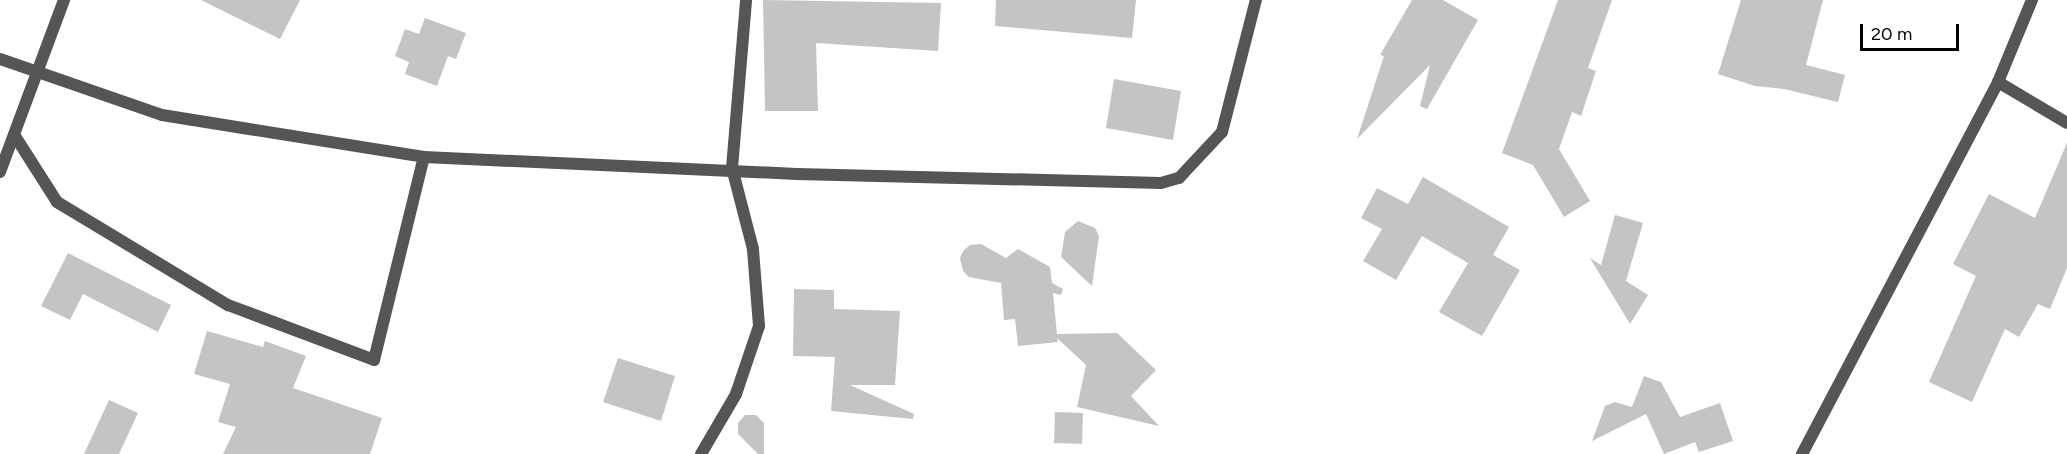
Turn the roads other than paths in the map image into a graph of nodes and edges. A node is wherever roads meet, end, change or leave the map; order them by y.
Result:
1 (64, 0) edge
2 (746, 0) edge
3 (1256, 0) edge
4 (2032, 0) edge
5 (0, 59) edge
6 (38, 74) junction
7 (1998, 82) junction
8 (2067, 123) edge
9 (15, 136) junction
10 (424, 157) junction
11 (732, 168) junction
12 (0, 172) edge
13 (701, 454) edge
14 (1802, 454) edge

1 - 6 street
2 - 11 street
3 - 11 street
4 - 7 street
5 - 6 street
6 - 9 street
6 - 10 street
7 - 8 street
7 - 14 street
9 - 10 street
9 - 12 street
10 - 11 street
11 - 13 street

